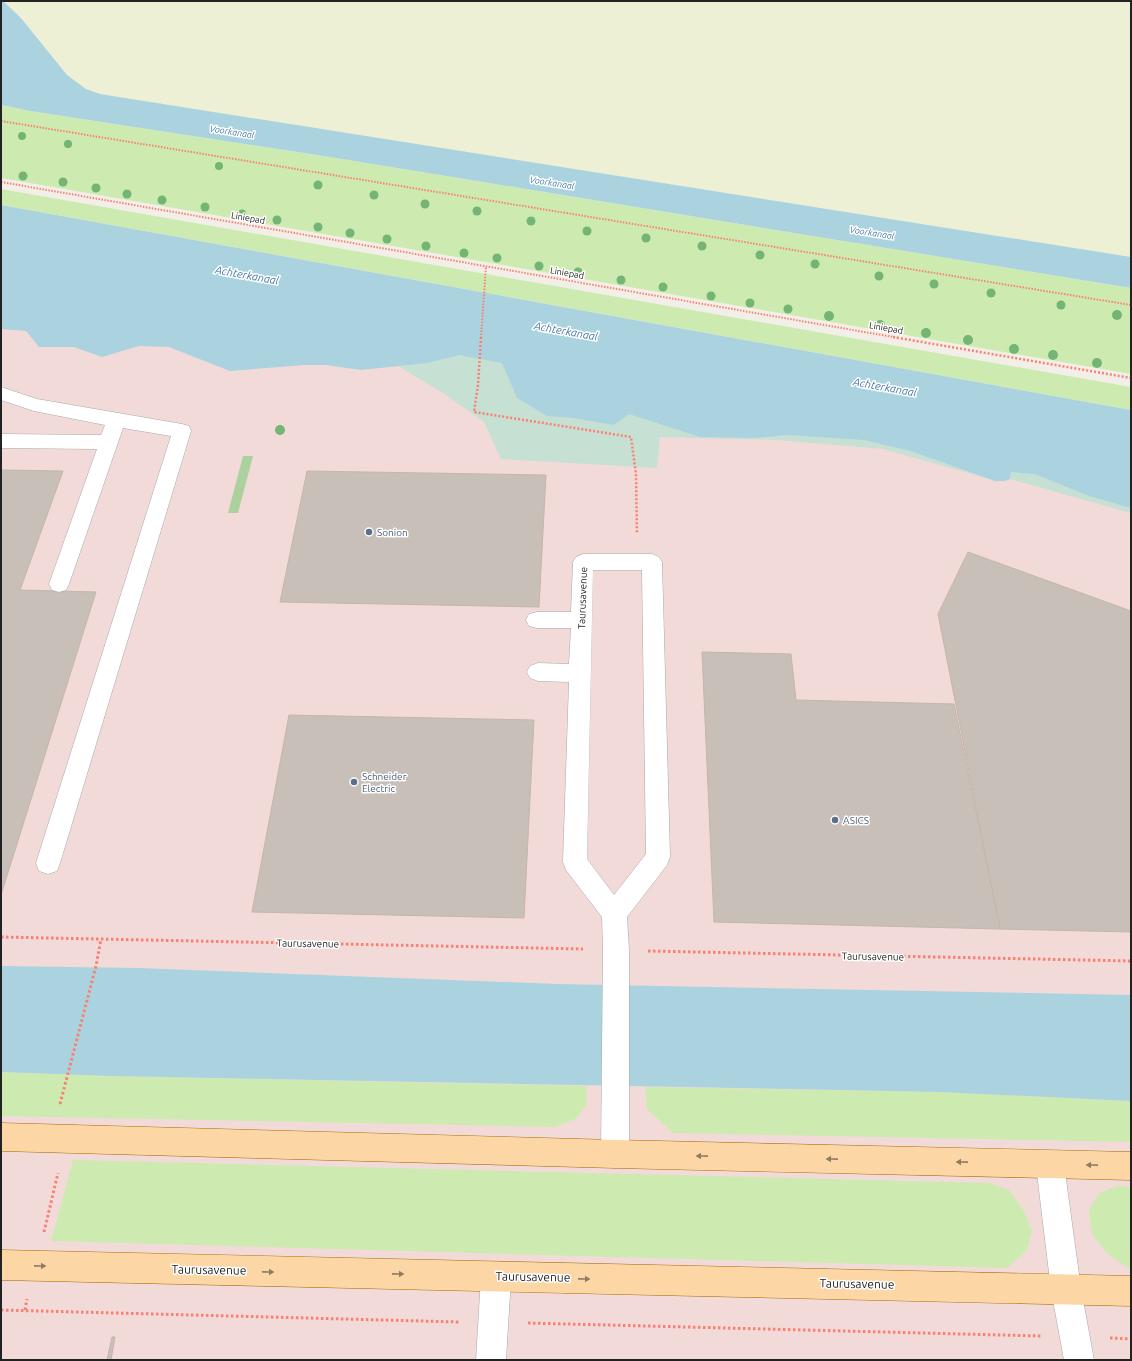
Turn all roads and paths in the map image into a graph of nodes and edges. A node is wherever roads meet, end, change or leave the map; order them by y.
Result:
1 (1, 121) edge
2 (1, 182) edge
3 (486, 266) junction
4 (1131, 304) edge
5 (1131, 378) edge
6 (1, 393) edge
7 (116, 420) junction
8 (1, 441) edge
9 (108, 442) junction
10 (638, 562) junction
11 (59, 584) dead end
12 (537, 620) dead end
13 (581, 620) junction
14 (538, 672) dead end
15 (580, 673) junction
16 (48, 863) dead end
17 (614, 914) junction
18 (1, 937) edge
19 (101, 939) junction
20 (615, 956) junction
21 (1131, 961) edge
22 (1, 1137) edge
23 (67, 1138) junction
24 (615, 1154) junction
25 (1050, 1164) junction
26 (1131, 1166) edge
27 (1, 1265) edge
28 (35, 1266) junction
29 (496, 1277) junction
30 (1066, 1289) junction
31 (1131, 1291) edge
32 (1, 1310) edge
33 (24, 1310) junction
34 (494, 1322) junction
35 (1131, 1339) edge
36 (1076, 1348) edge
37 (491, 1360) edge

1 - 4 path
2 - 3 path, Liniepad
3 - 5 path, Liniepad
3 - 10 path
6 - 7 street
7 - 9 street
7 - 16 street
8 - 9 street
9 - 11 street
10 - 13 street, Taurusavenue
10 - 17 street, Taurusavenue
12 - 13 street
13 - 15 street, Taurusavenue
14 - 15 street
15 - 17 street, Taurusavenue
17 - 20 street
18 - 19 path, Taurusavenue
19 - 20 path, Taurusavenue
19 - 23 path
20 - 21 path, Taurusavenue
20 - 24 street
22 - 23 main road
23 - 24 main road
23 - 28 path
25 -> 24 main road
26 -> 25 main road
25 - 30 street
27 - 28 main road, Taurusavenue
28 -> 29 main road, Taurusavenue
28 - 33 path
29 -> 30 main road, Taurusavenue
29 - 34 street
30 - 31 main road, Taurusavenue
30 - 36 street
32 - 33 path
33 - 34 path
34 - 36 path
34 - 37 street
35 - 36 path

